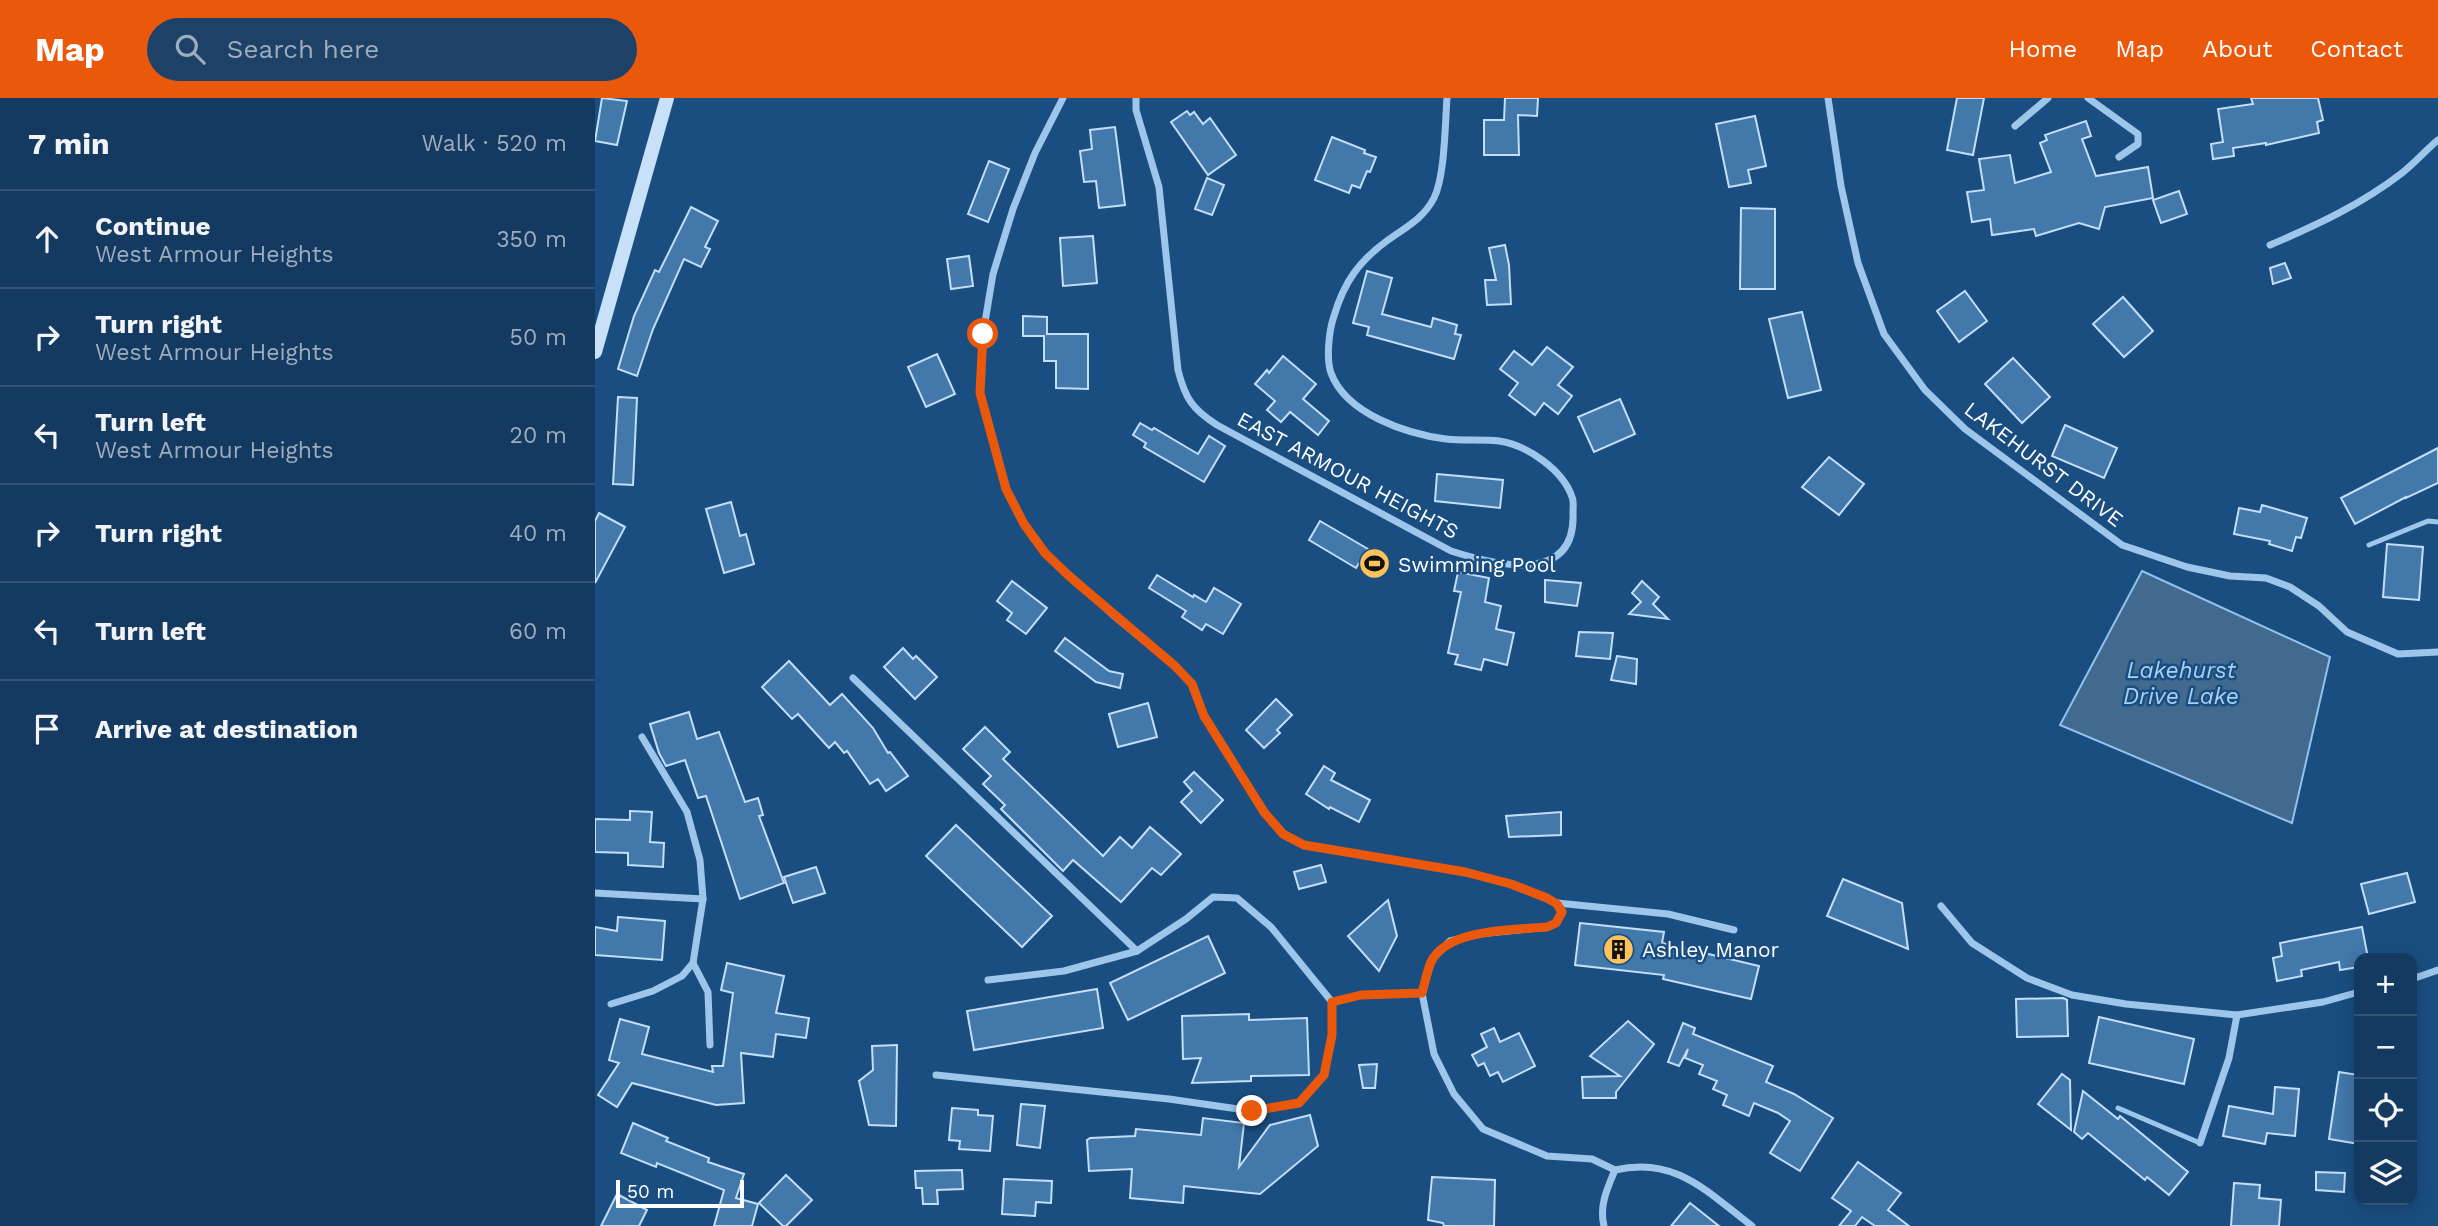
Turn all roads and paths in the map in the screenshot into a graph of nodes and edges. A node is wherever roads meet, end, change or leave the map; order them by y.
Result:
1 (667, 98) edge
2 (1063, 98) edge
3 (1136, 98) edge
4 (1447, 98) edge
5 (1828, 98) edge
6 (2048, 98) edge
7 (2088, 98) edge
8 (2015, 126) dead end
9 (2438, 139) edge
10 (2119, 157) dead end
11 (2270, 245) dead end
12 (595, 352) edge
13 (2438, 522) edge
14 (2369, 545) dead end
15 (2438, 652) edge
16 (853, 678) dead end
17 (642, 737) dead end
18 (595, 893) edge
19 (703, 900) junction
20 (1557, 904) junction
21 (1941, 906) dead end
22 (1734, 930) dead end
23 (1137, 951) junction
24 (693, 963) junction
25 (2438, 970) edge
26 (2417, 977) edge
27 (988, 980) dead end
28 (1422, 993) junction
29 (2354, 993) edge
30 (1332, 1002) junction
31 (611, 1004) dead end
32 (2237, 1016) junction
33 (710, 1045) dead end
34 (936, 1075) dead end
35 (2118, 1108) dead end
36 (2200, 1143) joint
37 (1615, 1170) junction
38 (1604, 1226) edge
39 (1752, 1226) edge

1 - 12 main road
2 - 20 street
3 - 4 street, EAST ARMOUR HEIGHTS
5 - 15 street, LAKEHURST DRIVE
6 - 8 street
7 - 10 street
9 - 11 street
13 - 14 lane
16 - 23 street
17 - 19 street
18 - 19 street
19 - 24 street
20 - 22 street
20 - 28 street
21 - 32 street
23 - 27 street
23 - 30 street
24 - 31 street
24 - 33 street
25 - 26 street
28 - 30 street
28 - 37 street
29 - 32 street
30 - 34 street
32 - 36 street
35 - 36 lane
37 - 38 street
37 - 39 street

